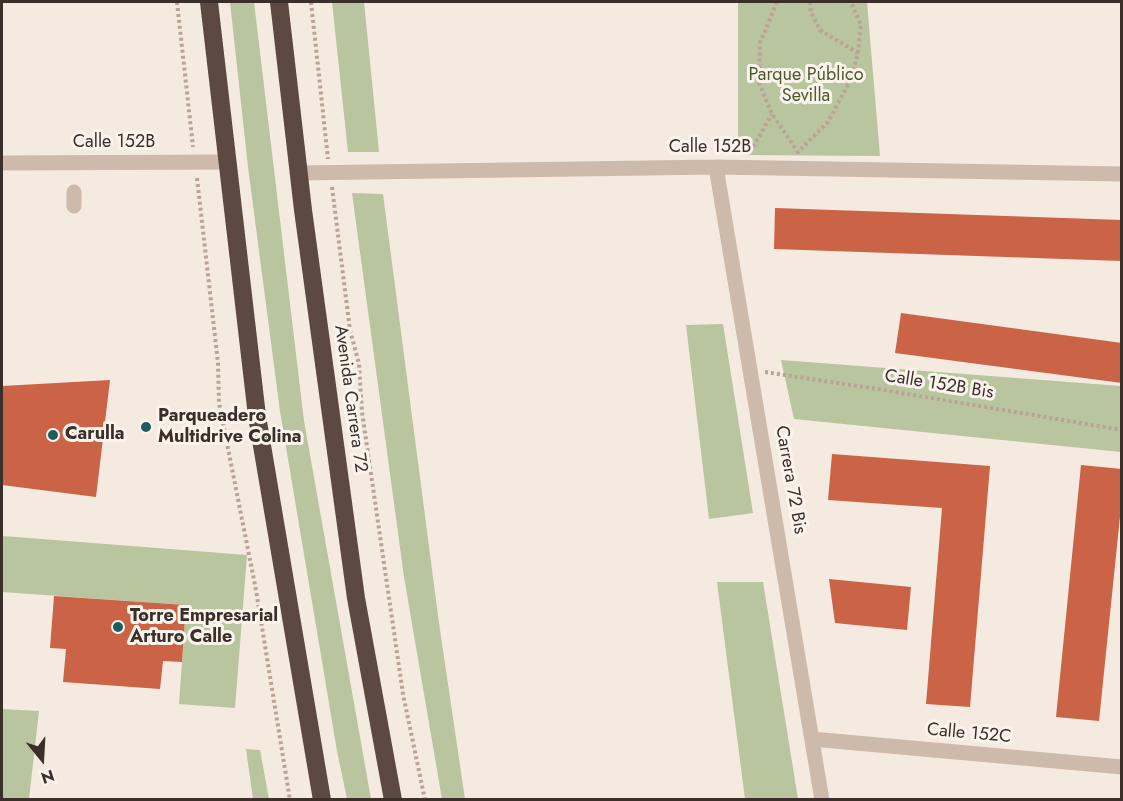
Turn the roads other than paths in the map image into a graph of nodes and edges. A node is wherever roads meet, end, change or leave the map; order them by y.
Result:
1 (209, 2) edge
2 (279, 2) edge
3 (226, 162) junction
4 (2, 163) edge
5 (716, 167) junction
6 (298, 173) junction
7 (1122, 174) edge
8 (812, 740) junction
9 (1122, 767) edge
10 (322, 800) edge
11 (393, 800) edge
12 (822, 800) edge

1 - 3 highway
2 - 6 highway, Avenida Carrera 72
3 - 4 street, Calle 152B
3 - 10 highway
5 - 6 street, Calle 152B
5 - 7 street, Calle 152B
5 - 8 street, Carrera 72 Bis
6 - 11 highway, Avenida Carrera 72
8 - 9 street, Calle 152C
8 - 12 street, Carrera 72 Bis

